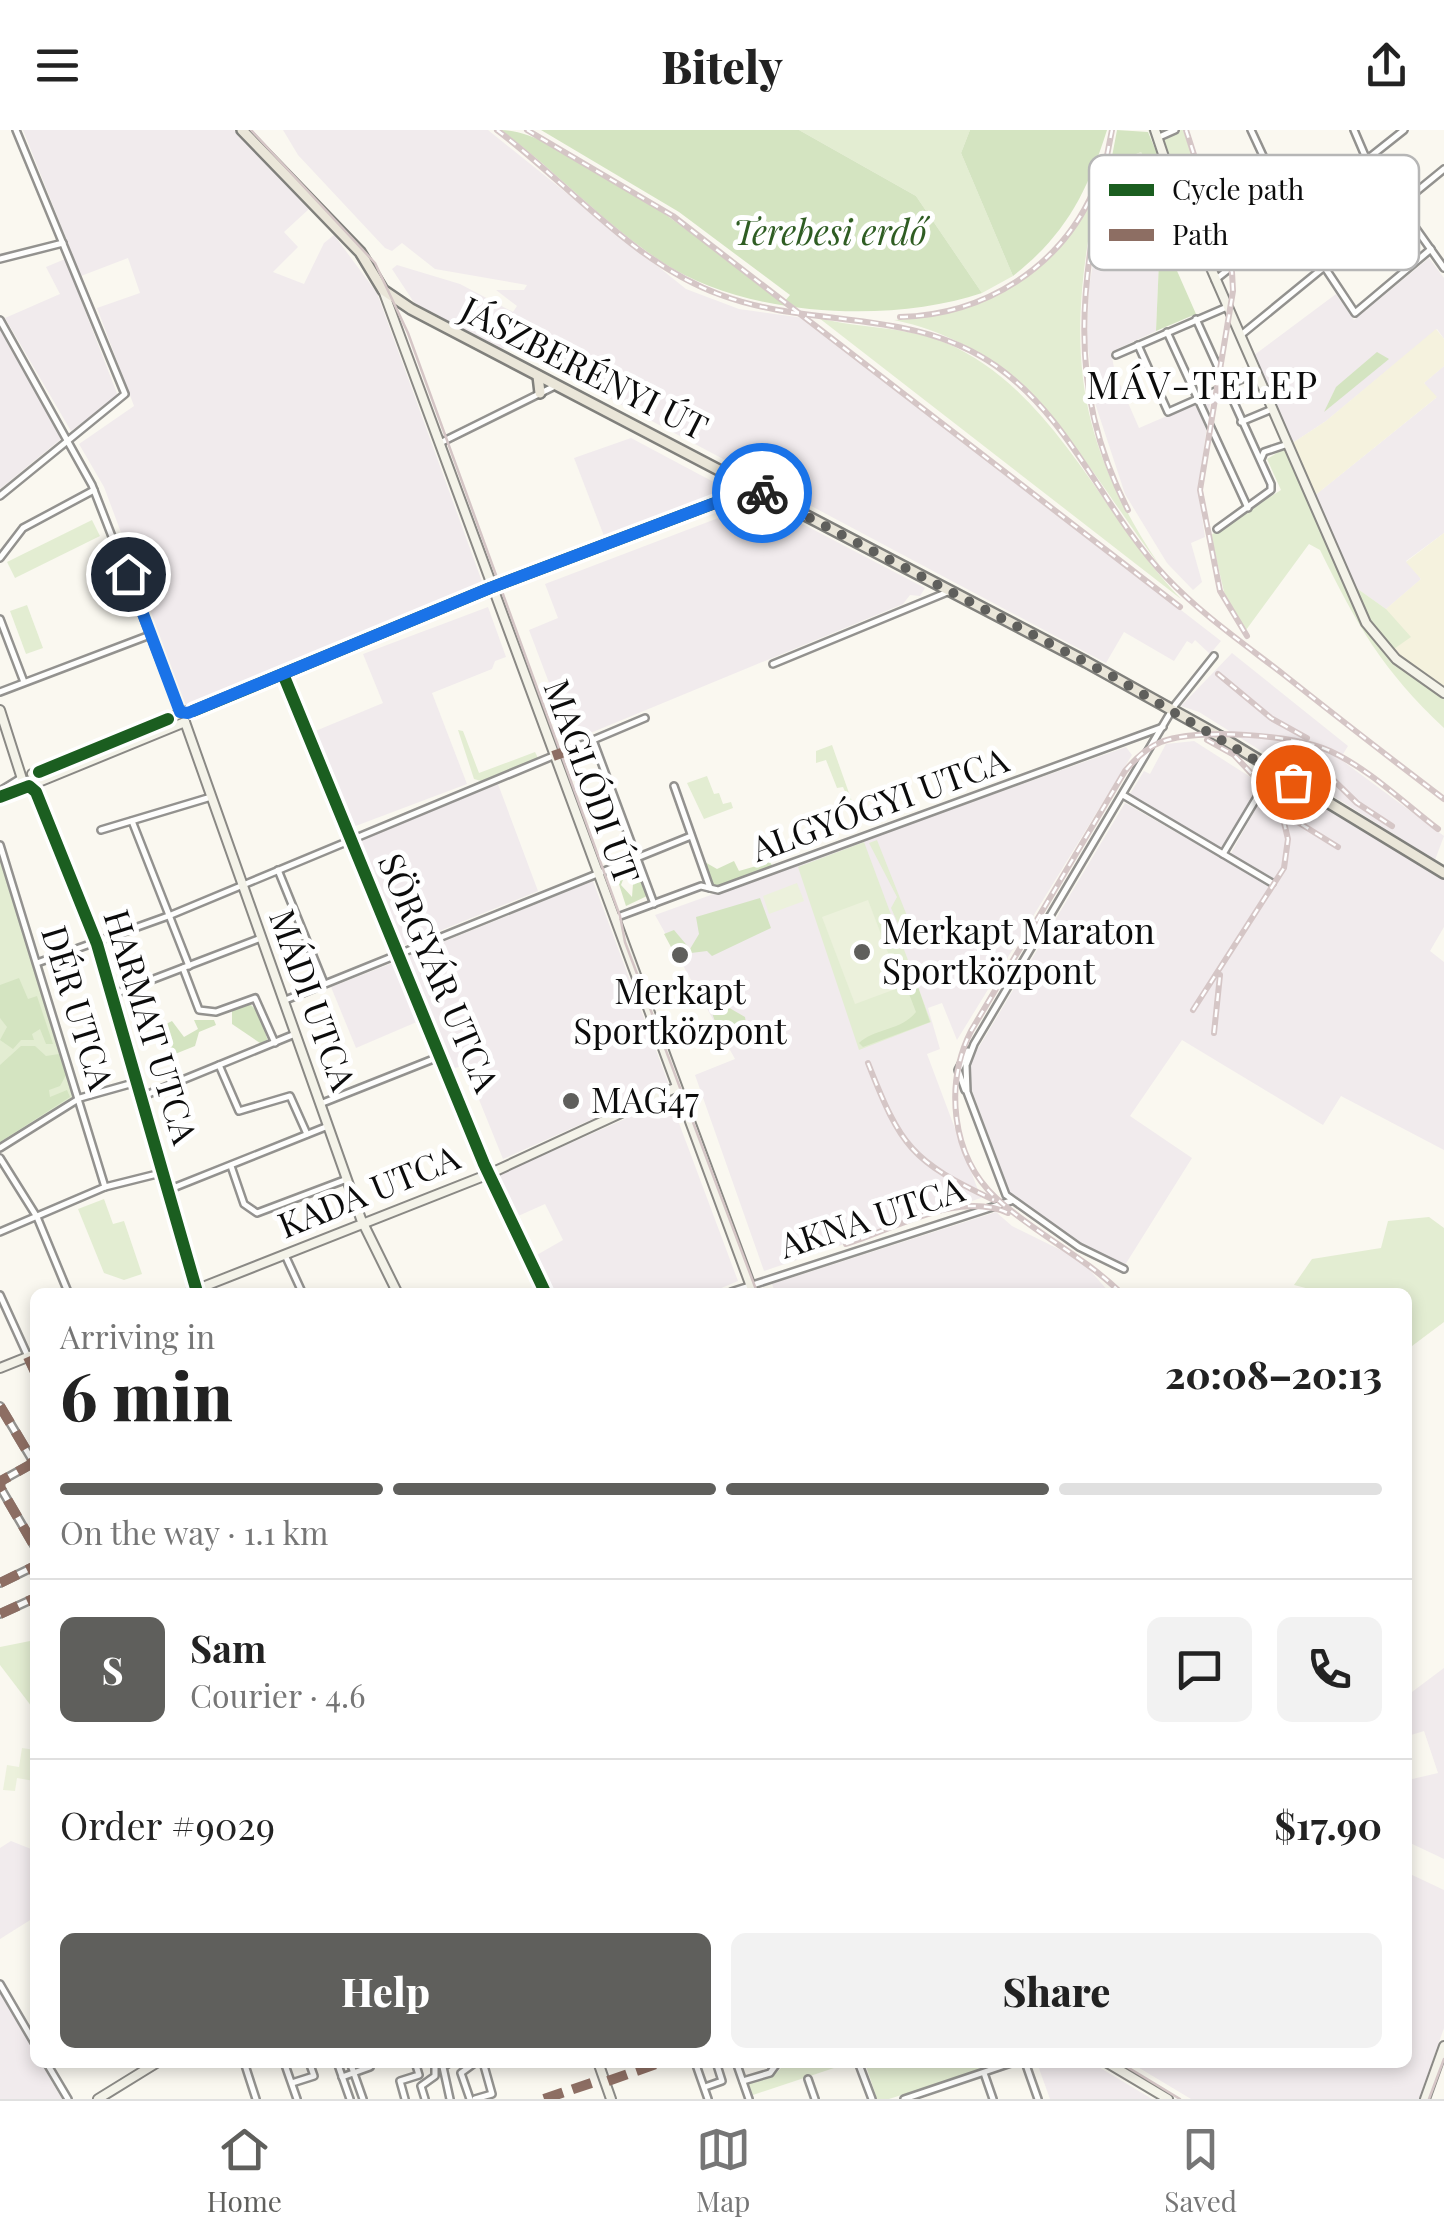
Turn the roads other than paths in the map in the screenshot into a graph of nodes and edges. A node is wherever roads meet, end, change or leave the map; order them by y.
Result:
1 (16, 130) edge
2 (242, 130) edge
3 (1175, 130) edge
4 (1252, 130) edge
5 (1354, 130) edge
6 (1404, 130) edge
7 (1156, 134) edge
8 (1263, 155) edge
9 (1365, 155) edge
10 (1370, 155) edge
11 (1444, 170) edge
12 (1419, 191) edge
13 (1419, 233) edge
14 (63, 243) junction
15 (1431, 249) junction
16 (0, 259) edge
17 (1419, 259) edge
18 (1444, 268) edge
19 (1211, 270) edge
20 (1227, 270) edge
21 (1319, 270) edge
22 (1325, 270) edge
23 (1406, 270) edge
24 (1215, 280) junction
25 (383, 290) junction
26 (1227, 306) junction
27 (1196, 319) junction
28 (0, 320) edge
29 (1166, 332) junction
30 (1240, 336) junction
31 (1138, 345) junction
32 (1116, 354) dead end
33 (1256, 373) junction
34 (538, 376) junction
35 (556, 385) junction
36 (1225, 387) junction
37 (540, 393) junction
38 (1196, 400) junction
39 (1272, 409) junction
40 (1241, 422) junction
41 (69, 443) junction
42 (437, 444) junction
43 (1288, 444) junction
44 (1264, 467) junction
45 (732, 478) junction
46 (94, 490) junction
47 (0, 496) edge
48 (1248, 508) junction
49 (1217, 528) dead end
50 (0, 558) edge
51 (490, 588) junction
52 (950, 591) junction
53 (0, 619) edge
54 (150, 635) junction
55 (1214, 656) dead end
56 (773, 664) dead end
57 (282, 674) junction
58 (24, 682) junction
59 (0, 692) edge
60 (1444, 693) edge
61 (0, 710) edge
62 (1173, 710) junction
63 (182, 717) junction
64 (645, 718) dead end
65 (1164, 727) junction
66 (592, 740) junction
67 (567, 751) dead end
68 (553, 756) junction
69 (1274, 769) junction
70 (30, 779) junction
71 (674, 786) dead end
72 (0, 794) edge
73 (1123, 795) junction
74 (210, 798) junction
75 (132, 821) junction
76 (101, 830) dead end
77 (691, 836) junction
78 (350, 840) junction
79 (0, 845) edge
80 (1224, 854) junction
81 (637, 858) junction
82 (278, 870) junction
83 (596, 873) junction
84 (1444, 873) edge
85 (1272, 883) dead end
86 (242, 885) junction
87 (710, 888) junction
88 (654, 904) junction
89 (171, 915) junction
90 (612, 918) junction
91 (261, 938) junction
92 (97, 944) junction
93 (399, 955) junction
94 (37, 963) junction
95 (186, 967) junction
96 (324, 984) junction
97 (112, 995) junction
98 (283, 1001) junction
99 (295, 1034) junction
100 (276, 1043) junction
101 (440, 1056) junction
102 (219, 1065) junction
103 (137, 1082) junction
104 (676, 1088) junction
105 (141, 1097) junction
106 (80, 1098) junction
107 (320, 1104) junction
108 (328, 1126) junction
109 (307, 1134) junction
110 (0, 1148) edge
111 (0, 1158) edge
112 (230, 1165) junction
113 (163, 1172) junction
114 (488, 1174) junction
115 (346, 1179) junction
116 (105, 1187) junction
117 (168, 1190) junction
118 (1011, 1201) junction
119 (38, 1217) junction
120 (363, 1224) junction
121 (0, 1232) edge
122 (285, 1256) junction
123 (1124, 1269) dead end
124 (66, 1288) edge
125 (194, 1288) edge
126 (205, 1288) edge
127 (300, 1288) edge
128 (396, 1288) edge
129 (543, 1288) edge
130 (751, 1288) edge
131 (754, 1288) edge
132 (0, 1295) edge
133 (30, 1352) edge
134 (30, 1357) edge
135 (0, 1368) edge
136 (0, 1406) edge
137 (30, 1455) edge
138 (30, 1464) edge
139 (30, 1538) edge
140 (30, 1569) edge
141 (0, 1584) edge
142 (30, 1600) edge
143 (0, 1614) edge
144 (0, 1984) edge
145 (30, 2035) edge
146 (1444, 2046) edge
147 (50, 2068) edge
148 (148, 2068) edge
149 (246, 2068) edge
150 (286, 2068) edge
151 (311, 2068) edge
152 (340, 2068) edge
153 (352, 2068) edge
154 (367, 2068) edge
155 (417, 2068) edge
156 (435, 2068) edge
157 (443, 2068) edge
158 (469, 2068) edge
159 (481, 2068) edge
160 (600, 2068) edge
161 (698, 2068) edge
162 (718, 2068) edge
163 (738, 2068) edge
164 (774, 2068) edge
165 (860, 2068) edge
166 (998, 2068) edge
167 (1027, 2068) edge
168 (1116, 2068) edge
169 (354, 2073) junction
170 (984, 2073) junction
171 (342, 2076) junction
172 (808, 2079) dead end
173 (742, 2081) junction
174 (292, 2083) junction
175 (704, 2087) junction
176 (928, 2091) junction
177 (68, 2099) edge
178 (98, 2099) edge
179 (256, 2099) edge
180 (297, 2099) edge
181 (350, 2099) edge
182 (362, 2099) edge
183 (406, 2099) edge
184 (425, 2099) edge
185 (450, 2099) edge
186 (472, 2099) edge
187 (611, 2099) edge
188 (708, 2099) edge
189 (749, 2099) edge
190 (815, 2099) edge
191 (872, 2099) edge
192 (904, 2099) edge
193 (931, 2099) edge
194 (993, 2099) edge
195 (1038, 2099) edge
196 (1168, 2099) edge
197 (1425, 2099) edge

1 - 14 street
2 - 25 main road
3 - 7 street
4 - 8 street
5 - 9 street
6 - 10 street
11 - 12 street
13 - 15 street
14 - 16 street
14 - 41 street
15 - 17 street
15 - 18 street
19 - 24 street
20 - 24 street
21 - 30 street
22 - 23 street
24 - 26 street
25 - 34 main road, JÁSZBERÉNYI ÚT
25 - 42 street, MAGLÓDI ÚT
26 - 27 street
26 - 30 street
27 - 29 street
27 - 36 street
28 - 41 street, MÁDI UTCA
29 - 31 street
29 - 38 street
30 - 33 street
31 - 32 street
31 - 38 street
33 - 36 street
33 - 39 street
34 - 35 main road, JÁSZBERÉNYI ÚT
34 - 37 main road
35 - 37 street
35 - 45 main road, JÁSZBERÉNYI ÚT
36 - 38 street
36 - 40 street
37 - 42 street
38 - 48 street
39 - 40 street
39 - 43 street
40 - 44 street
41 - 46 street, MÁDI UTCA
41 - 47 street
42 - 51 street, MAGLÓDI ÚT
43 - 44 street
43 - 60 street
44 - 48 street
45 - 51 street
45 - 52 main road, JÁSZBERÉNYI ÚT
46 - 50 street
46 - 54 street, MÁDI UTCA
48 - 49 street
51 - 57 street
51 - 68 street, MAGLÓDI ÚT
52 - 56 street
52 - 62 main road, JÁSZBERÉNYI ÚT
53 - 58 street
54 - 58 street
54 - 63 street, MÁDI UTCA
55 - 62 street
57 - 63 street
57 - 78 street, SÖRGYÁR UTCA
58 - 59 street
61 - 70 street, HARMAT UTCA
62 - 65 street
62 - 69 main road, JÁSZBERÉNYI ÚT
63 - 70 street
63 - 74 street, MÁDI UTCA
64 - 66 street
65 - 73 street
65 - 87 street, ALGYÓGYI UTCA
66 - 67 street
66 - 81 street, MAGLÓDI ÚT
68 - 78 street
68 - 83 street, MAGLÓDI ÚT
69 - 80 street
69 - 84 main road, JÁSZBERÉNYI ÚT
70 - 72 street
70 - 92 street, HARMAT UTCA
71 - 77 street
73 - 80 street
73 - 118 street
74 - 75 street
74 - 86 street, MÁDI UTCA
75 - 76 street
75 - 89 street
77 - 81 street
77 - 87 street
78 - 82 street
78 - 93 street, SÖRGYÁR UTCA
79 - 94 street, DÉR UTCA
80 - 85 street
81 - 83 street
81 - 88 street, MAGLÓDI ÚT
82 - 86 street
82 - 96 street
83 - 90 street, MAGLÓDI ÚT
83 - 93 street
86 - 89 street
86 - 91 street, MÁDI UTCA
87 - 88 street, ALGYÓGYI UTCA
88 - 90 street, ALGYÓGYI UTCA
89 - 92 street
89 - 95 street
90 - 104 street, MAGLÓDI ÚT
91 - 95 street
91 - 98 street, MÁDI UTCA
92 - 94 street
92 - 97 street, HARMAT UTCA
93 - 96 street
93 - 101 street, SÖRGYÁR UTCA
94 - 106 street, DÉR UTCA
95 - 97 street
95 - 100 street
96 - 98 street
97 - 103 street, HARMAT UTCA
98 - 99 street, MÁDI UTCA
99 - 100 street
99 - 107 street, MÁDI UTCA
100 - 102 street
101 - 107 street
101 - 114 street, SÖRGYÁR UTCA
102 - 105 street
102 - 109 street
103 - 105 street, HARMAT UTCA
103 - 106 street
104 - 114 street, KADA UTCA
104 - 130 street, MAGLÓDI ÚT
105 - 113 street, HARMAT UTCA
106 - 110 street
106 - 116 street, DÉR UTCA
107 - 108 street, MÁDI UTCA
108 - 109 street
108 - 115 street, MÁDI UTCA
109 - 112 street
111 - 119 street
112 - 115 street, KADA UTCA
112 - 117 street
113 - 116 street
113 - 117 street, HARMAT UTCA
114 - 120 street, KADA UTCA
114 - 129 street, SÖRGYÁR UTCA
115 - 120 street, MÁDI UTCA
116 - 119 street
117 - 125 street, HARMAT UTCA
118 - 123 street
118 - 131 street, AKNA UTCA
119 - 121 street
119 - 124 street
120 - 122 street, KADA UTCA
120 - 128 street, MÁDI UTCA
122 - 126 street, KADA UTCA
122 - 127 street
132 - 133 street
134 - 135 street
136 - 137 street
138 - 139 street
140 - 141 street
142 - 143 street
144 - 145 street
146 - 197 street
147 - 177 street
148 - 178 street
149 - 179 street
150 - 174 street
151 - 174 street
152 - 171 street
153 - 169 street
154 - 169 street
155 - 183 street
156 - 184 street
157 - 185 street
158 - 186 street
159 - 186 street
160 - 187 street
161 - 175 street
162 - 175 street
163 - 173 street
164 - 173 street
165 - 191 street
166 - 170 street
167 - 195 street
168 - 196 street
169 - 171 street
169 - 182 street
170 - 176 street
170 - 194 street
171 - 181 street
172 - 190 street
173 - 189 street
174 - 180 street
175 - 188 street
176 - 192 street
176 - 193 street

